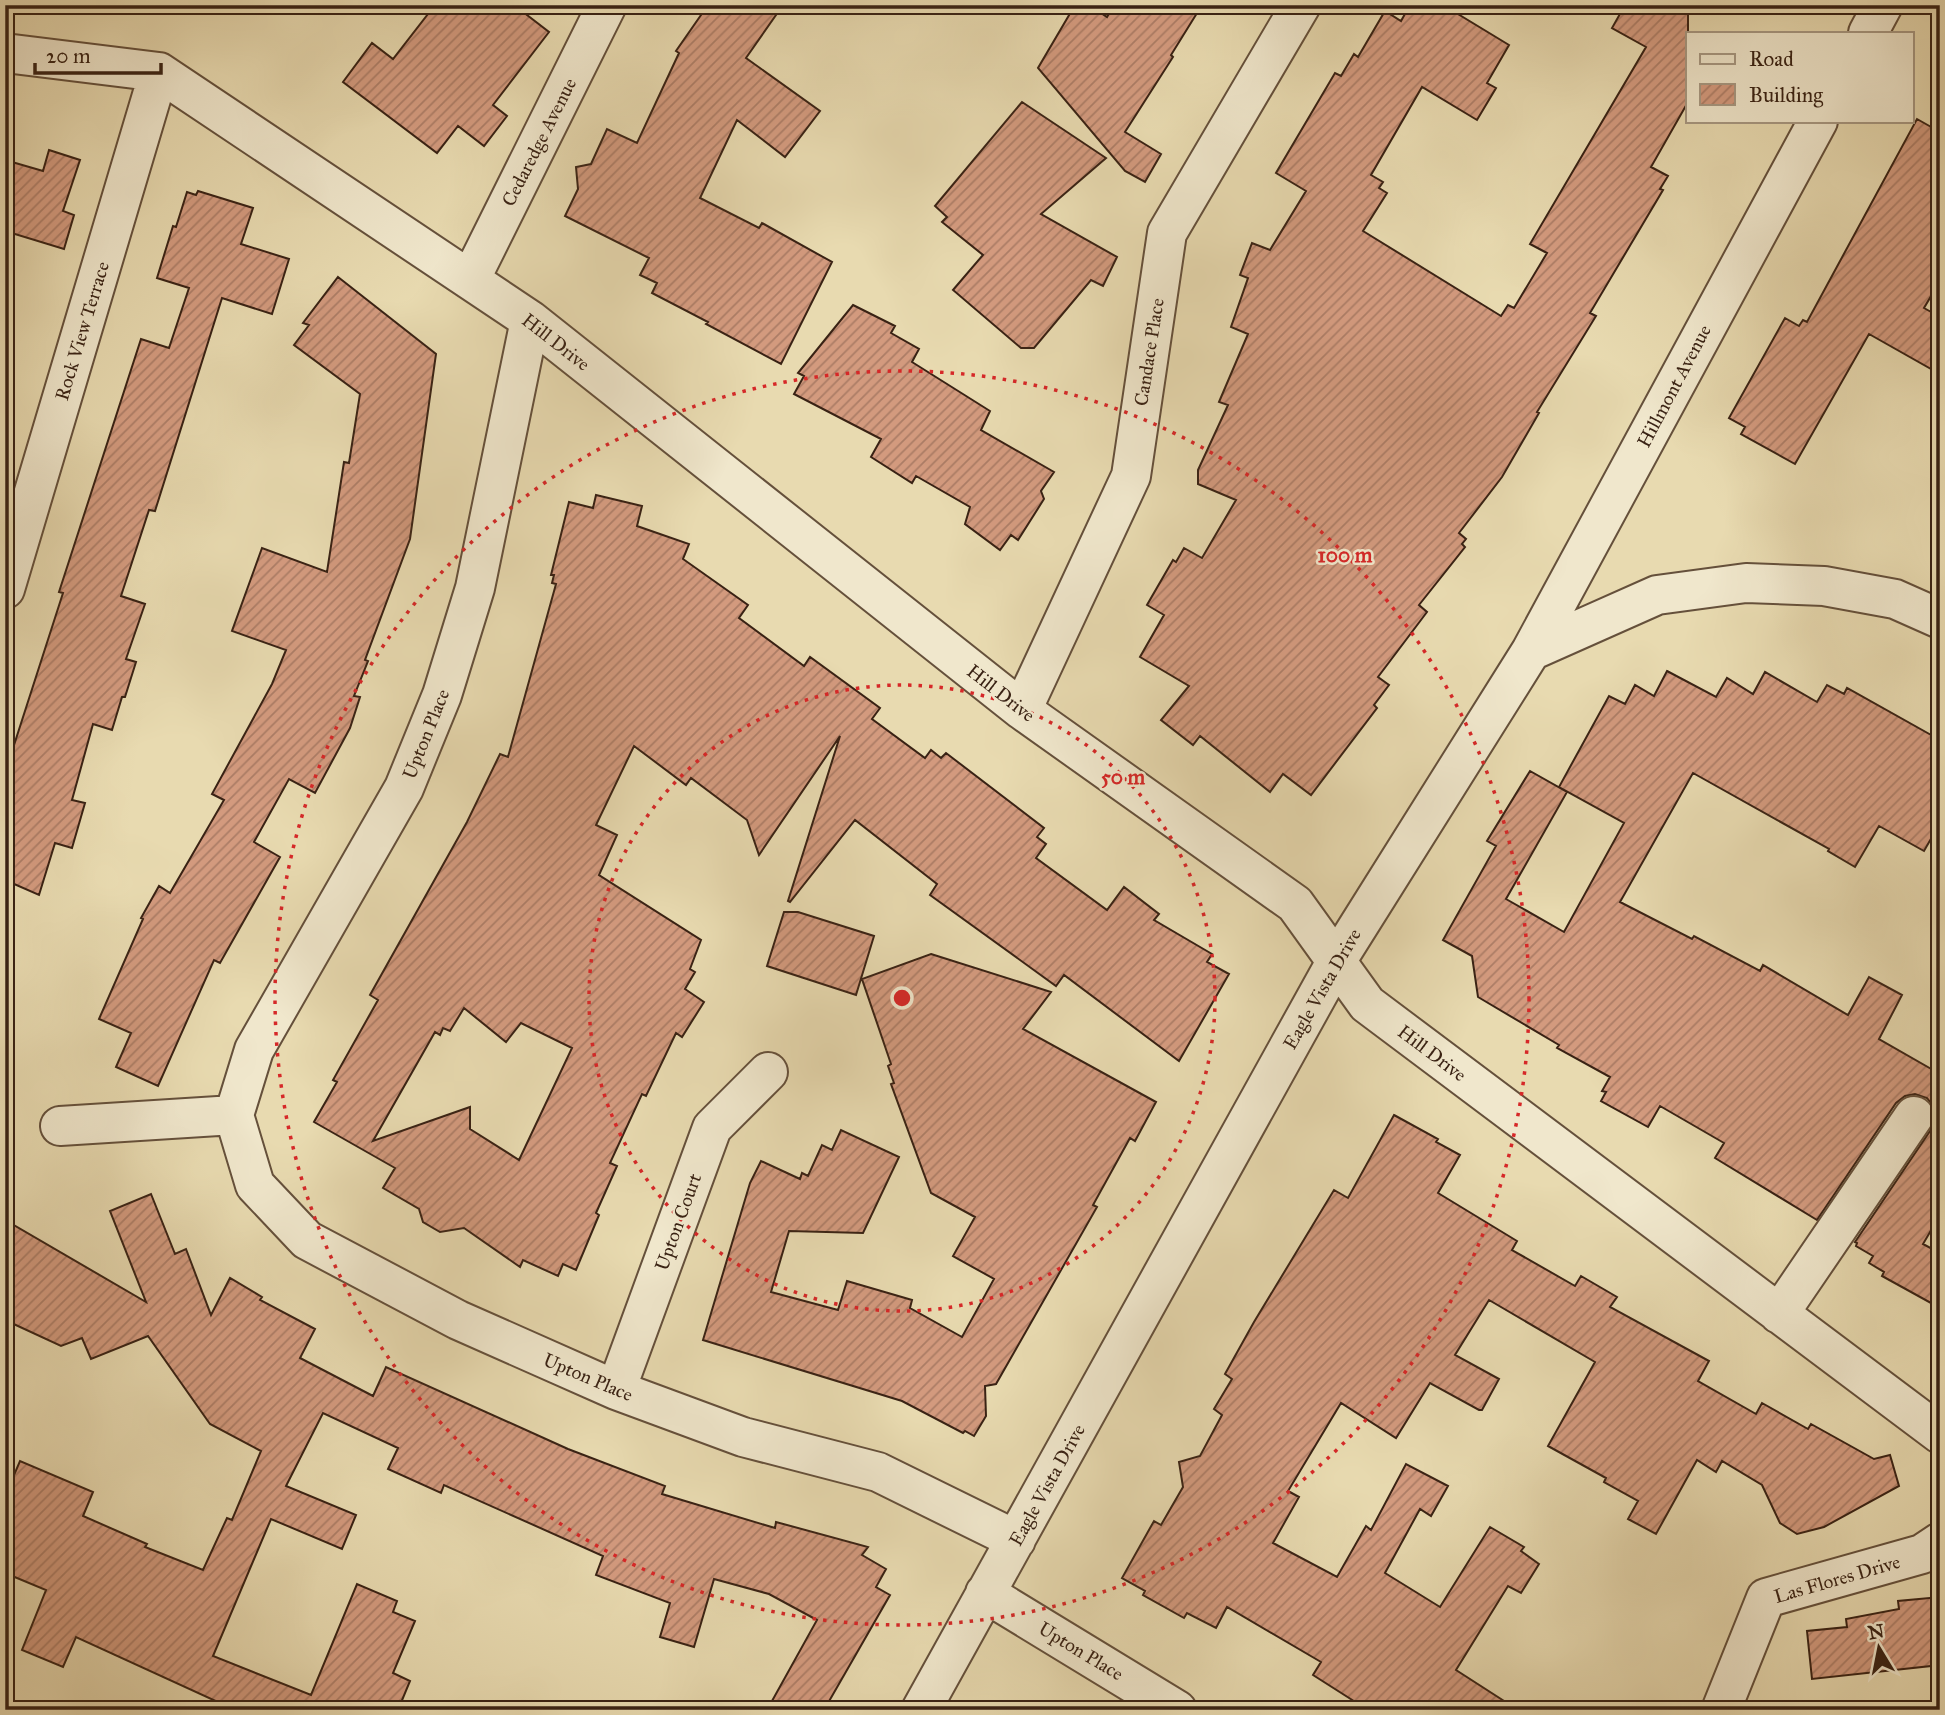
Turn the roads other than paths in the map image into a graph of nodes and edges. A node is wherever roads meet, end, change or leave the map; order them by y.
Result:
1 (607, 5) edge
2 (1301, 5) edge
3 (1883, 5) edge
4 (1869, 32) edge
5 (5, 53) edge
6 (159, 72) junction
7 (1817, 122) edge
8 (470, 280) junction
9 (530, 320) junction
10 (5, 589) edge
11 (1940, 619) edge
12 (1531, 652) junction
13 (1022, 710) junction
14 (1337, 960) junction
15 (768, 1072) dead end
16 (234, 1115) junction
17 (1914, 1116) dead end
18 (60, 1126) dead end
19 (1779, 1314) junction
20 (616, 1390) junction
21 (1940, 1434) edge
22 (1016, 1540) junction
23 (1940, 1542) edge
24 (985, 1593) junction
25 (921, 1710) edge
26 (1177, 1710) edge
27 (1721, 1710) edge

1 - 8 street, Cedaredge Avenue
2 - 13 street, Candace Place
3 - 4 street
5 - 6 street, Hill Drive
6 - 8 street, Hill Drive
6 - 10 street, Rock View Terrace
7 - 12 street, Hillmont Avenue
8 - 9 street, Hill Drive
9 - 13 street, Hill Drive
9 - 16 street, Upton Place
11 - 12 street
12 - 14 street, Eagle Vista Drive
13 - 14 street, Hill Drive
14 - 19 street, Hill Drive
14 - 22 street, Eagle Vista Drive
15 - 20 street, Upton Court
16 - 18 street
16 - 20 street, Upton Place
17 - 19 street
19 - 21 street, Hill Drive
20 - 22 street, Upton Place
22 - 24 street, Eagle Vista Drive
23 - 27 street, Las Flores Drive
24 - 25 street, Eagle Vista Drive
24 - 26 street, Upton Place

